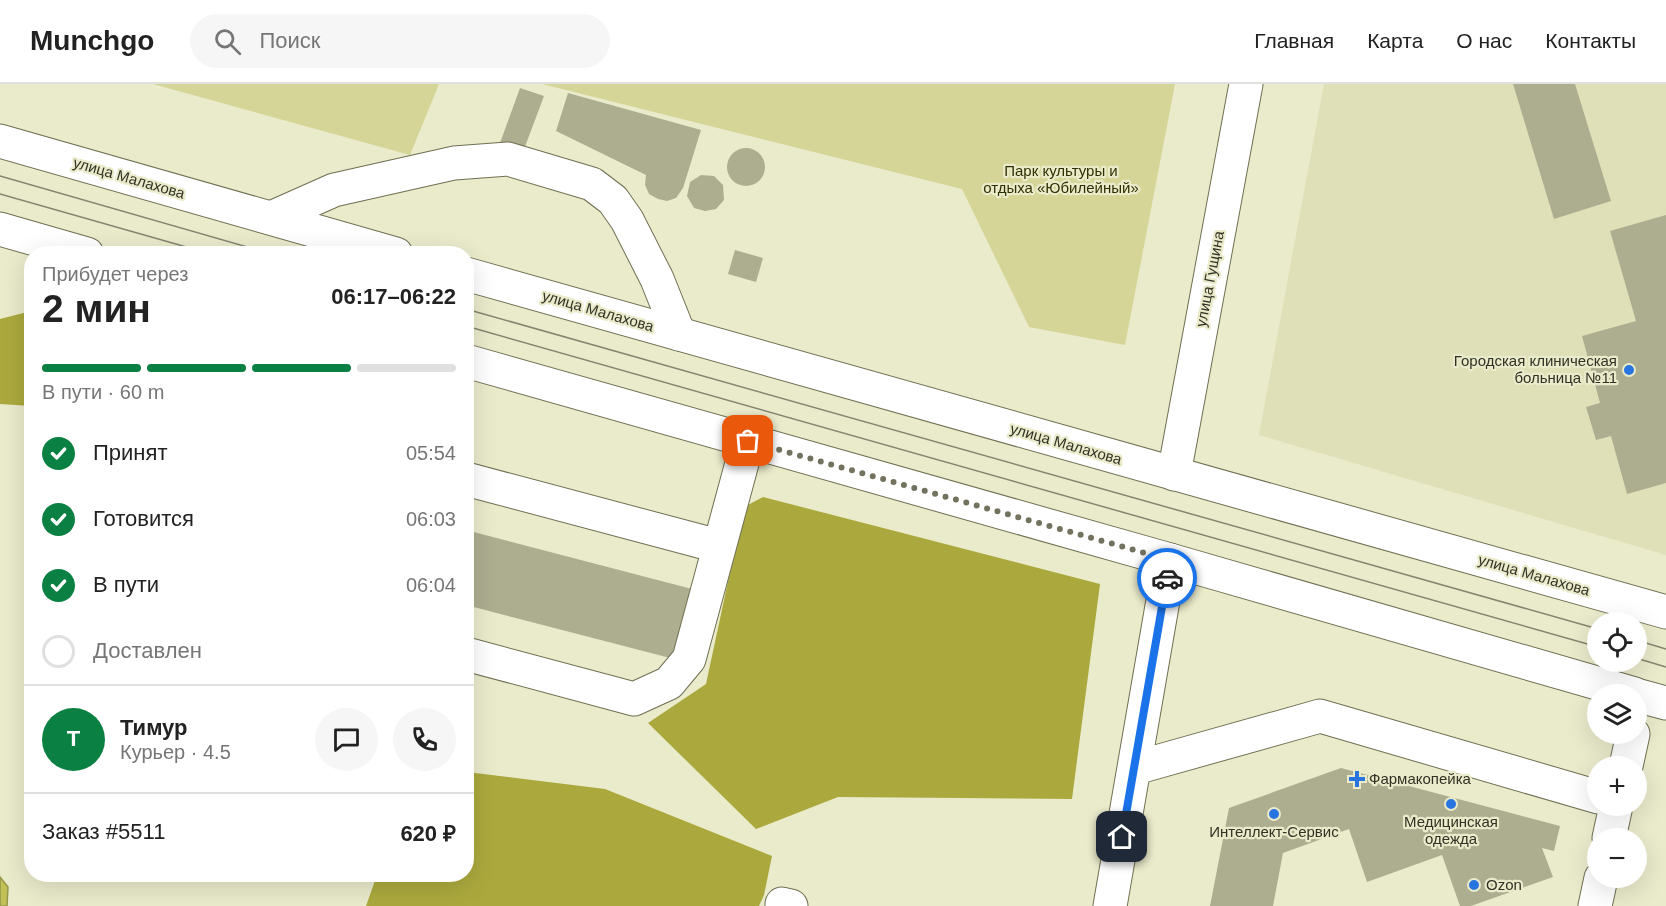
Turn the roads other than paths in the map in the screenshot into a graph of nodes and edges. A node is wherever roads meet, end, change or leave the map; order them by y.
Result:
1 (1246, 84) edge
2 (0, 141) edge
3 (271, 218) junction
4 (0, 229) edge
5 (59, 246) edge
6 (368, 246) edge
7 (474, 275) edge
8 (678, 334) junction
9 (474, 363) edge
10 (748, 441) junction
11 (1174, 474) junction
12 (474, 481) edge
13 (718, 546) junction
14 (1170, 560) junction
15 (1666, 612) edge
16 (474, 656) edge
17 (1587, 684) edge
18 (1135, 768) junction
19 (1587, 794) edge
20 (1599, 888) edge
21 (782, 906) edge
22 (791, 906) edge
23 (1110, 906) edge
24 (1595, 906) edge

1 - 11 main road, улица Гущина
2 - 3 main road, улица Малахова
3 - 6 main road, улица Малахова
3 - 8 main road
4 - 5 main road
7 - 8 main road, улица Малахова
8 - 11 main road, улица Малахова
9 - 10 main road
10 - 13 main road
10 - 14 main road
11 - 15 main road, улица Малахова
12 - 13 main road
13 - 16 main road
14 - 17 main road
14 - 18 main road
18 - 19 main road
18 - 23 main road
20 - 24 main road
21 - 22 main road

